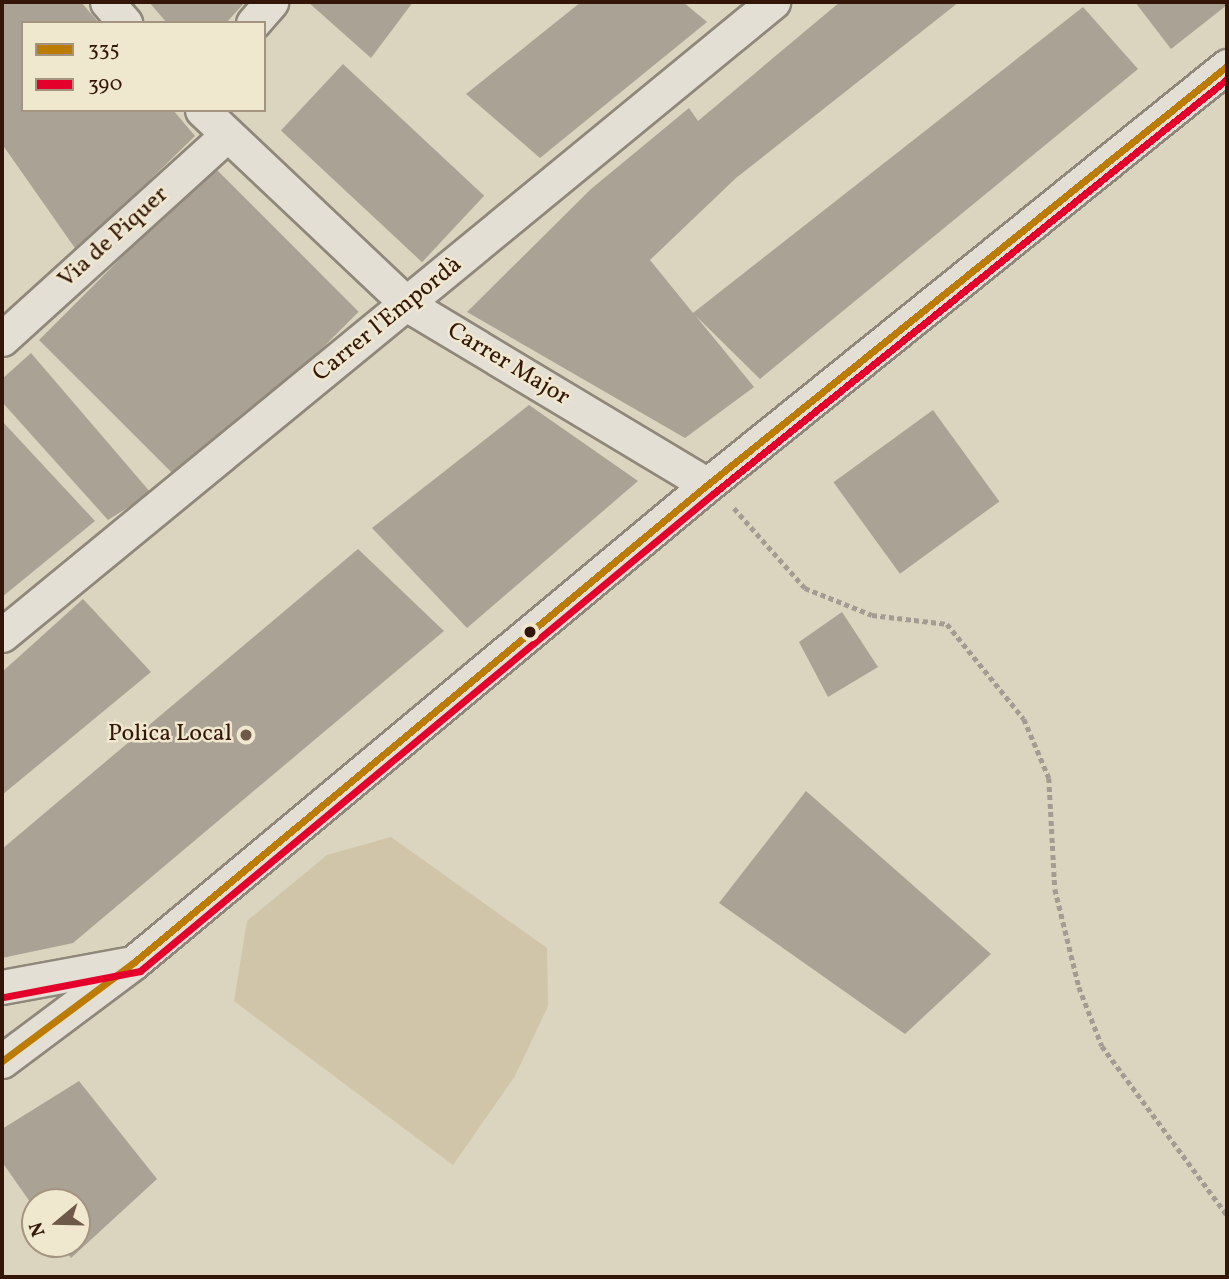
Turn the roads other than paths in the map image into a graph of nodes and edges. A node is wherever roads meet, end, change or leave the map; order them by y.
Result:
1 (107, 2) edge
2 (271, 2) edge
3 (773, 2) edge
4 (123, 21) edge
5 (255, 21) edge
6 (1227, 65) edge
7 (204, 112) edge
8 (226, 136) junction
9 (408, 305) junction
10 (2, 339) edge
11 (707, 485) junction
12 (2, 635) edge
13 (133, 963) junction
14 (2, 987) edge
15 (2, 1061) edge

1 - 4 street
2 - 5 street
3 - 9 street, Carrer l'Empordà
6 - 11 street
7 - 8 street, Carrer Major
8 - 9 street, Carrer Major
8 - 10 street, Via de Piquer
9 - 11 street, Carrer Major
9 - 12 street, Carrer l'Empordà
11 - 13 street
13 - 14 street
13 - 15 street

